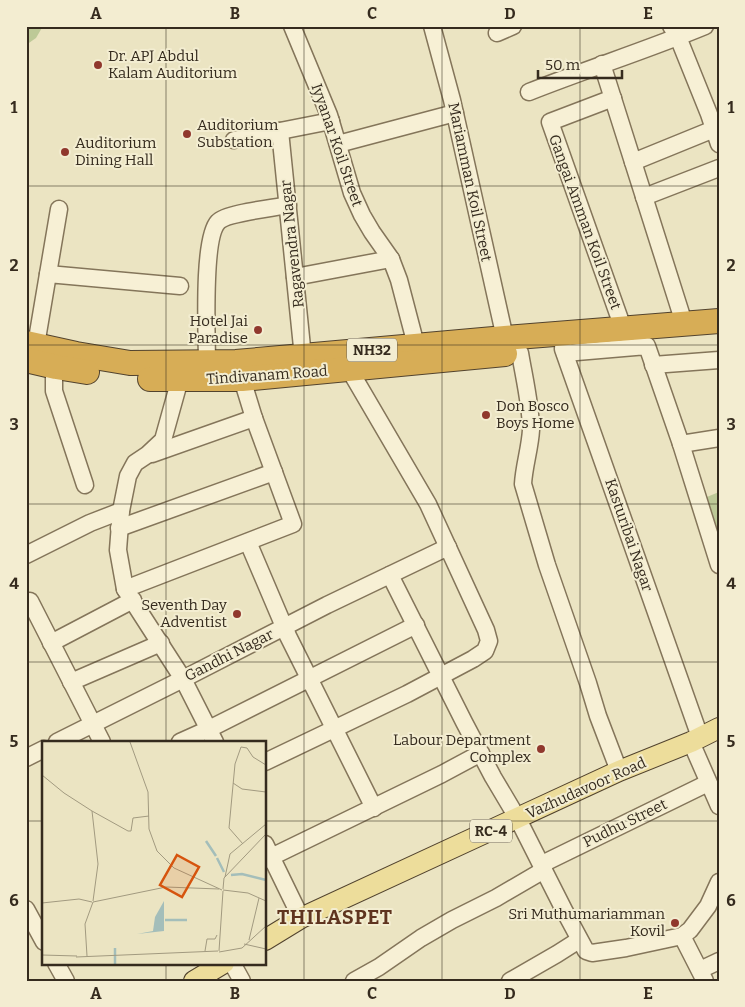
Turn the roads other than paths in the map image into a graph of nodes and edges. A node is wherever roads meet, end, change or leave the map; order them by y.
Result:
1 (292, 26) edge
2 (432, 26) edge
3 (513, 26) edge
4 (705, 26) edge
5 (674, 32) edge
6 (497, 33) dead end
7 (602, 64) junction
8 (529, 92) dead end
9 (613, 98) junction
10 (455, 113) junction
11 (331, 121) junction
12 (280, 131) junction
13 (716, 137) edge
14 (234, 140) dead end
15 (338, 144) junction
16 (633, 162) junction
17 (719, 168) edge
18 (644, 197) junction
19 (288, 205) junction
20 (59, 209) dead end
21 (391, 259) junction
22 (48, 274) junction
23 (295, 277) junction
24 (180, 286) dead end
25 (719, 321) edge
26 (684, 323) junction
27 (623, 328) junction
28 (719, 336) edge
29 (416, 345) junction
30 (513, 345) junction
31 (564, 345) junction
32 (29, 350) edge
33 (303, 357) junction
34 (57, 359) junction
35 (719, 360) edge
36 (207, 362) junction
37 (653, 365) junction
38 (349, 369) junction
39 (180, 379) junction
40 (242, 379) junction
41 (254, 418) junction
42 (719, 438) edge
43 (681, 444) junction
44 (147, 455) junction
45 (274, 472) junction
46 (85, 485) dead end
47 (121, 511) junction
48 (119, 528) junction
49 (248, 542) junction
50 (448, 547) junction
51 (26, 555) edge
52 (718, 560) edge
53 (390, 575) junction
54 (129, 595) junction
55 (26, 603) edge
56 (416, 625) junction
57 (284, 628) junction
58 (51, 643) junction
59 (161, 644) junction
60 (441, 676) junction
61 (183, 679) junction
62 (309, 679) junction
63 (71, 682) junction
64 (93, 724) junction
65 (334, 728) junction
66 (719, 728) edge
67 (212, 735) edge
68 (696, 739) junction
69 (59, 741) edge
70 (102, 741) edge
71 (185, 741) edge
72 (42, 750) edge
73 (481, 753) junction
74 (26, 758) edge
75 (266, 762) edge
76 (618, 771) junction
77 (708, 783) junction
78 (719, 806) edge
79 (374, 808) junction
80 (518, 819) junction
81 (267, 853) edge
82 (543, 867) junction
83 (719, 882) edge
84 (26, 909) edge
85 (301, 918) junction
86 (682, 936) junction
87 (42, 938) edge
88 (266, 939) edge
89 (579, 940) junction
90 (719, 961) edge
91 (57, 964) edge
92 (221, 964) edge
93 (703, 975) edge
94 (196, 980) edge
95 (66, 981) edge
96 (242, 981) edge
97 (354, 981) edge
98 (510, 981) edge

1 - 11 street, Iyyanar Koil Street
2 - 10 street, Mariamman Koil Street
3 - 6 street
4 - 5 street
5 - 7 street
5 - 13 street
7 - 8 street
7 - 9 street
9 - 16 street
9 - 27 street, Gangai Amman Koil Street
10 - 15 street
10 - 30 street, Mariamman Koil Street
11 - 12 street
11 - 15 street, Iyyanar Koil Street
12 - 14 street
12 - 19 street, Ragavendra Nagar
13 - 16 street
15 - 21 street, Iyyanar Koil Street
16 - 18 street
17 - 18 street
18 - 26 street
19 - 23 street, Ragavendra Nagar
19 - 36 street
20 - 22 street
21 - 23 street
21 - 29 street, Iyyanar Koil Street
22 - 24 street
22 - 32 street
23 - 33 street, Ragavendra Nagar
25 - 26 highway, NH32
26 - 27 highway, NH32
27 - 31 highway, NH32
28 - 31 highway, NH32
29 - 30 highway, NH32
29 - 33 highway, NH32
30 - 31 highway, NH32
30 - 38 highway, Tindivanam Road / NH32
30 - 76 street, Mariamman Koil Street
31 - 37 street
31 - 68 street, Kasturibai Nagar
32 - 34 highway, NH32
33 - 36 highway, NH32
34 - 36 highway, NH32
34 - 39 highway, Tindivanam Road / NH32
34 - 46 street
35 - 37 street
37 - 43 street
38 - 40 highway, Tindivanam Road / NH32
38 - 50 street
39 - 40 highway, Tindivanam Road / NH32
39 - 44 street
40 - 41 street
41 - 44 street
41 - 45 street
42 - 43 street
43 - 52 street
44 - 47 street
45 - 48 street
45 - 49 street
47 - 48 street
47 - 51 street
48 - 54 street
49 - 54 street
49 - 57 street
50 - 53 street
50 - 60 street
53 - 56 street
53 - 57 street
54 - 58 street
54 - 59 street
55 - 58 street
56 - 60 street
56 - 62 street
57 - 61 street, Gandhi Nagar
57 - 62 street, Gandhi Nagar
58 - 63 street
59 - 61 street
59 - 63 street
60 - 65 street
60 - 73 street
61 - 64 street, Gandhi Nagar
61 - 67 street
62 - 65 street, Gandhi Nagar
62 - 67 street
63 - 64 street
64 - 69 street, Gandhi Nagar
64 - 70 street
65 - 75 street
65 - 79 street, Gandhi Nagar
66 - 68 main road, Vazhudavoor Road / RC-4
67 - 71 street
68 - 76 main road, Vazhudavoor Road / RC-4
68 - 77 street, Kasturibai Nagar
72 - 74 street
73 - 79 street
73 - 80 street
76 - 80 main road, Vazhudavoor Road / RC-4
77 - 78 street, Kasturibai Nagar
77 - 82 street, Pudhu Street
79 - 81 street
80 - 82 street
80 - 85 main road, Vazhudavoor Road / RC-4
81 - 85 street
82 - 89 street
82 - 97 street, Pudhu Street
83 - 86 street
84 - 87 street
85 - 88 main road, Vazhudavoor Road / RC-4
86 - 89 street
86 - 93 street
89 - 98 street
90 - 93 street
91 - 95 street
92 - 94 main road
92 - 96 street

